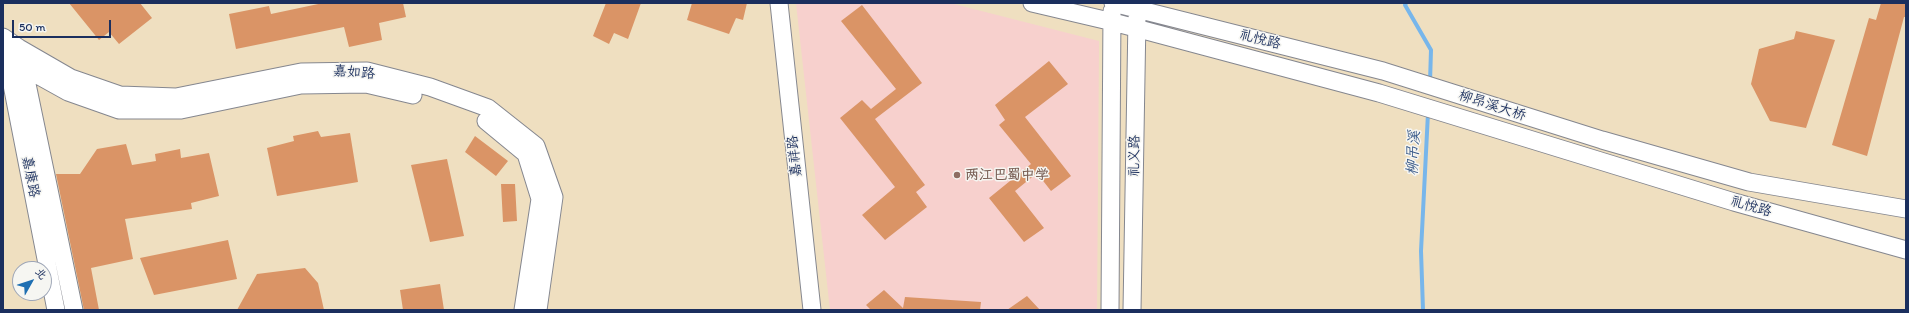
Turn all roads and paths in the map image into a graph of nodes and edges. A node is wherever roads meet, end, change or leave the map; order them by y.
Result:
1 (779, 3) edge
2 (1032, 3) edge
3 (1112, 3) edge
4 (1136, 6) edge
5 (1113, 22) junction
6 (1138, 29) junction
7 (3, 36) edge
8 (8, 50) edge
9 (23, 67) junction
10 (1383, 71) joint
11 (1379, 93) joint
12 (1602, 140) joint
13 (1598, 161) joint
14 (1906, 209) edge
15 (1906, 250) edge
16 (56, 310) edge
17 (74, 310) edge
18 (523, 310) edge
19 (538, 310) edge
20 (812, 310) edge
21 (1110, 310) edge
22 (1132, 310) edge

1 - 20 main road, 嘉祥路
2 - 5 main road, 礼悦路
3 - 4 main road, 礼悦路
3 - 5 main road, 礼义路
4 - 6 main road, 礼义路
4 - 10 main road, 礼悦路
5 - 6 main road, 礼悦路
5 - 21 main road, 礼义路
6 - 11 main road, 礼悦路
6 - 22 main road, 礼义路
7 - 8 main road, 嘉如路
8 - 9 main road, 嘉康路
8 - 16 main road, 嘉康路
8 - 19 main road, 嘉如路
9 - 17 main road, 嘉康路
9 - 18 main road, 嘉如路
10 - 12 main road, 柳昂溪大桥
11 - 13 main road, 柳昂溪大桥
12 - 14 main road, 礼悦路
13 - 15 main road, 礼悦路

